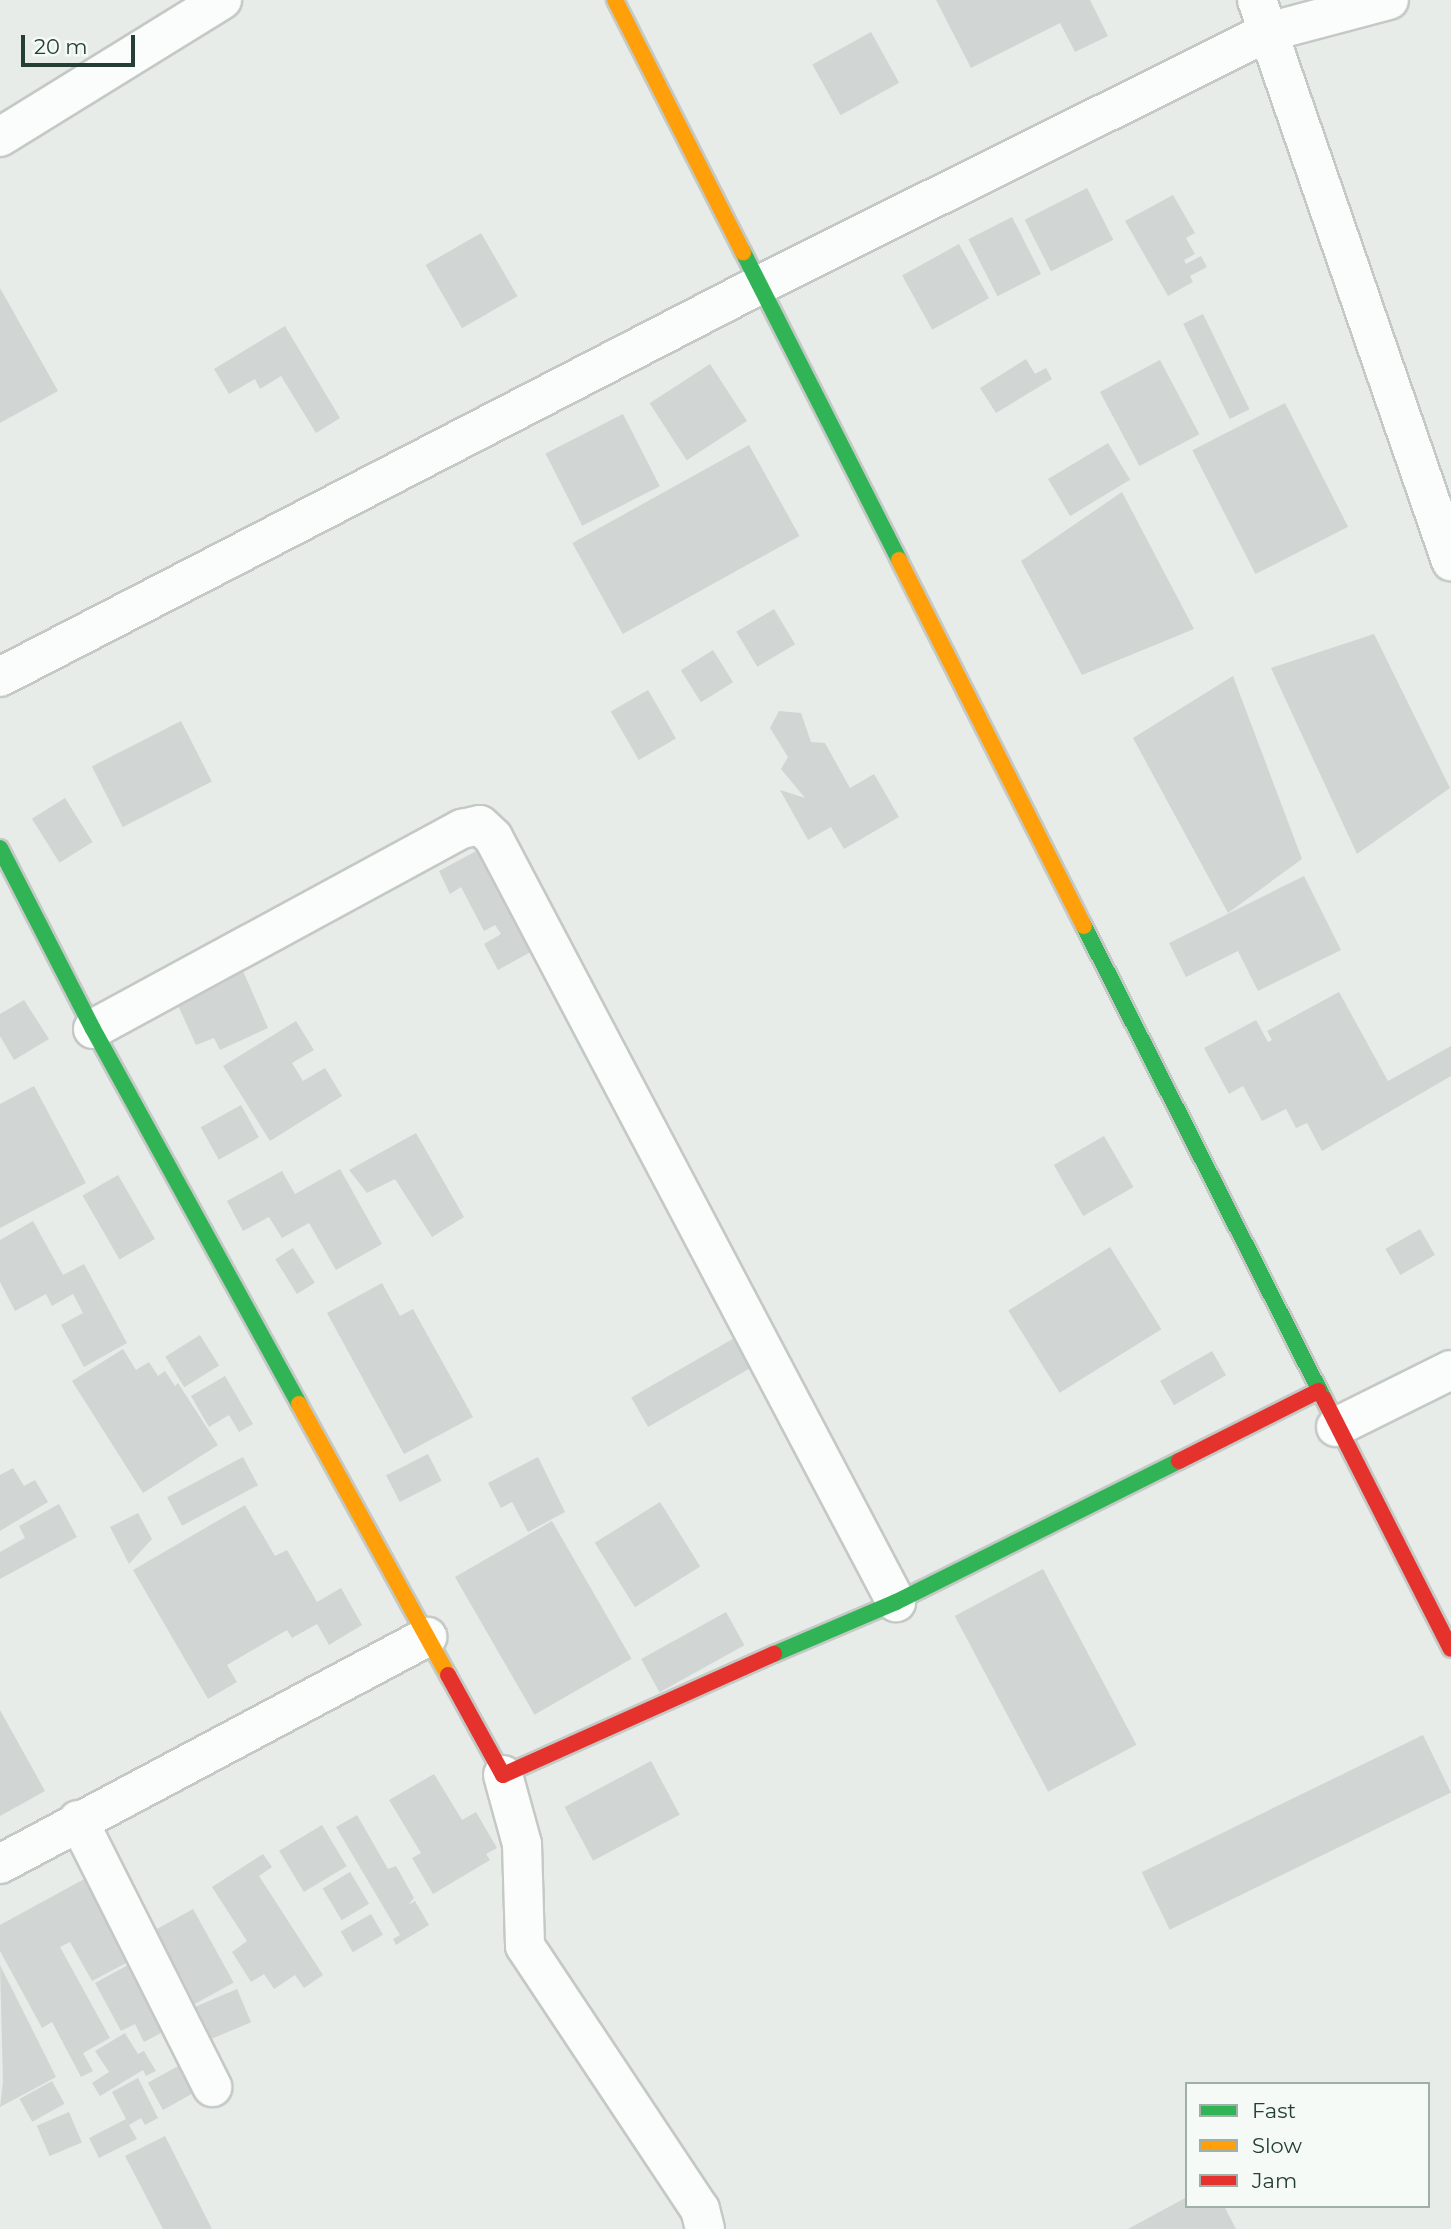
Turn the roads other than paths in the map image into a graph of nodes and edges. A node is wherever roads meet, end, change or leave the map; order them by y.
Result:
1 (222, 0) edge
2 (615, 0) edge
3 (1389, 0) edge
4 (1262, 16) edge
5 (0, 137) edge
6 (761, 284) junction
7 (1451, 561) edge
8 (0, 677) edge
9 (0, 848) edge
10 (93, 1029) junction
11 (1451, 1370) edge
12 (1318, 1391) junction
13 (1336, 1427) junction
14 (896, 1602) junction
15 (426, 1637) junction
16 (1451, 1649) edge
17 (503, 1775) junction
18 (78, 1820) junction
19 (0, 1864) edge
20 (212, 2087) dead end
21 (705, 2229) edge

1 - 5 street
2 - 6 street
3 - 4 street
4 - 6 street
4 - 7 street
6 - 8 street
6 - 12 street
9 - 10 street
10 - 14 street
10 - 15 street
11 - 13 street
12 - 13 street
12 - 14 street
13 - 16 street
14 - 17 street
15 - 17 street
15 - 18 street
17 - 21 street
18 - 19 street
18 - 20 street

